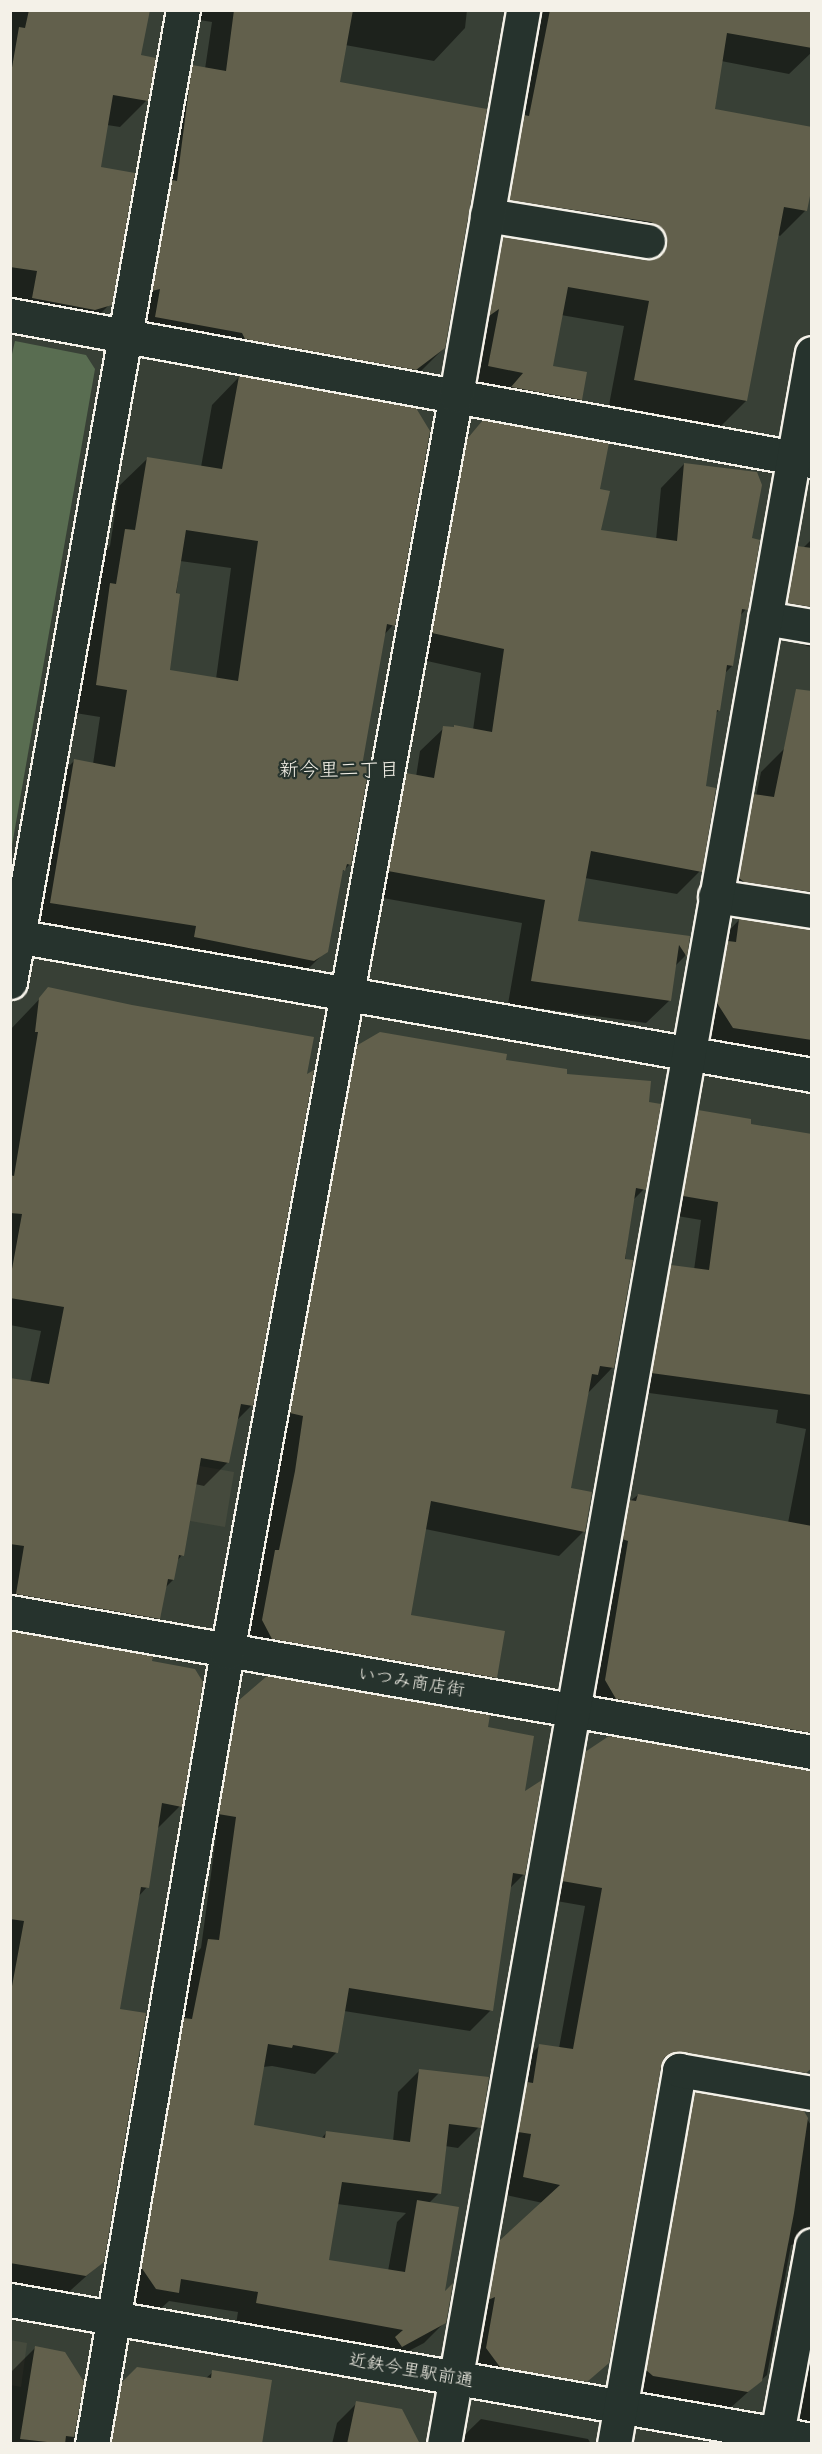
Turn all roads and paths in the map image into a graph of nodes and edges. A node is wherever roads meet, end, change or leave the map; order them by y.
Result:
1 (183, 10) edge
2 (523, 10) edge
3 (487, 215) junction
4 (648, 241) dead end
5 (10, 315) edge
6 (126, 335) junction
7 (812, 353) edge
8 (456, 395) junction
9 (803, 459) edge
10 (765, 618) junction
11 (812, 626) edge
12 (715, 896) junction
13 (812, 911) edge
14 (15, 935) edge
15 (10, 982) edge
16 (348, 994) junction
17 (688, 1053) junction
18 (812, 1075) edge
19 (10, 1612) edge
20 (227, 1652) junction
21 (571, 1709) junction
22 (812, 1752) edge
23 (812, 2093) edge
24 (812, 2245) edge
25 (10, 2300) edge
26 (114, 2319) junction
27 (456, 2379) junction
28 (620, 2407) junction
29 (777, 2434) junction
30 (812, 2440) edge
31 (92, 2444) edge
32 (444, 2444) edge
33 (614, 2444) edge

1 - 6 street
2 - 3 street
3 - 4 street
3 - 8 street
5 - 6 street
6 - 8 street
6 - 14 street
7 - 9 street
8 - 9 street
8 - 16 street
9 - 10 street
10 - 11 street
10 - 12 street
12 - 13 street
12 - 17 street
14 - 15 street
14 - 16 street
16 - 17 street
16 - 20 street
17 - 18 street
17 - 21 street
19 - 20 street, いつみ商店街
20 - 21 street, いつみ商店街
20 - 26 street
21 - 22 street, いつみ商店街
21 - 27 street
23 - 28 street
24 - 29 street
25 - 26 street, 近鉄今里駅前通
26 - 27 street, 近鉄今里駅前通
26 - 31 street
27 - 28 street, 近鉄今里駅前通
27 - 32 street
28 - 29 street, 近鉄今里駅前通
28 - 33 street
29 - 30 street, 近鉄今里駅前通

